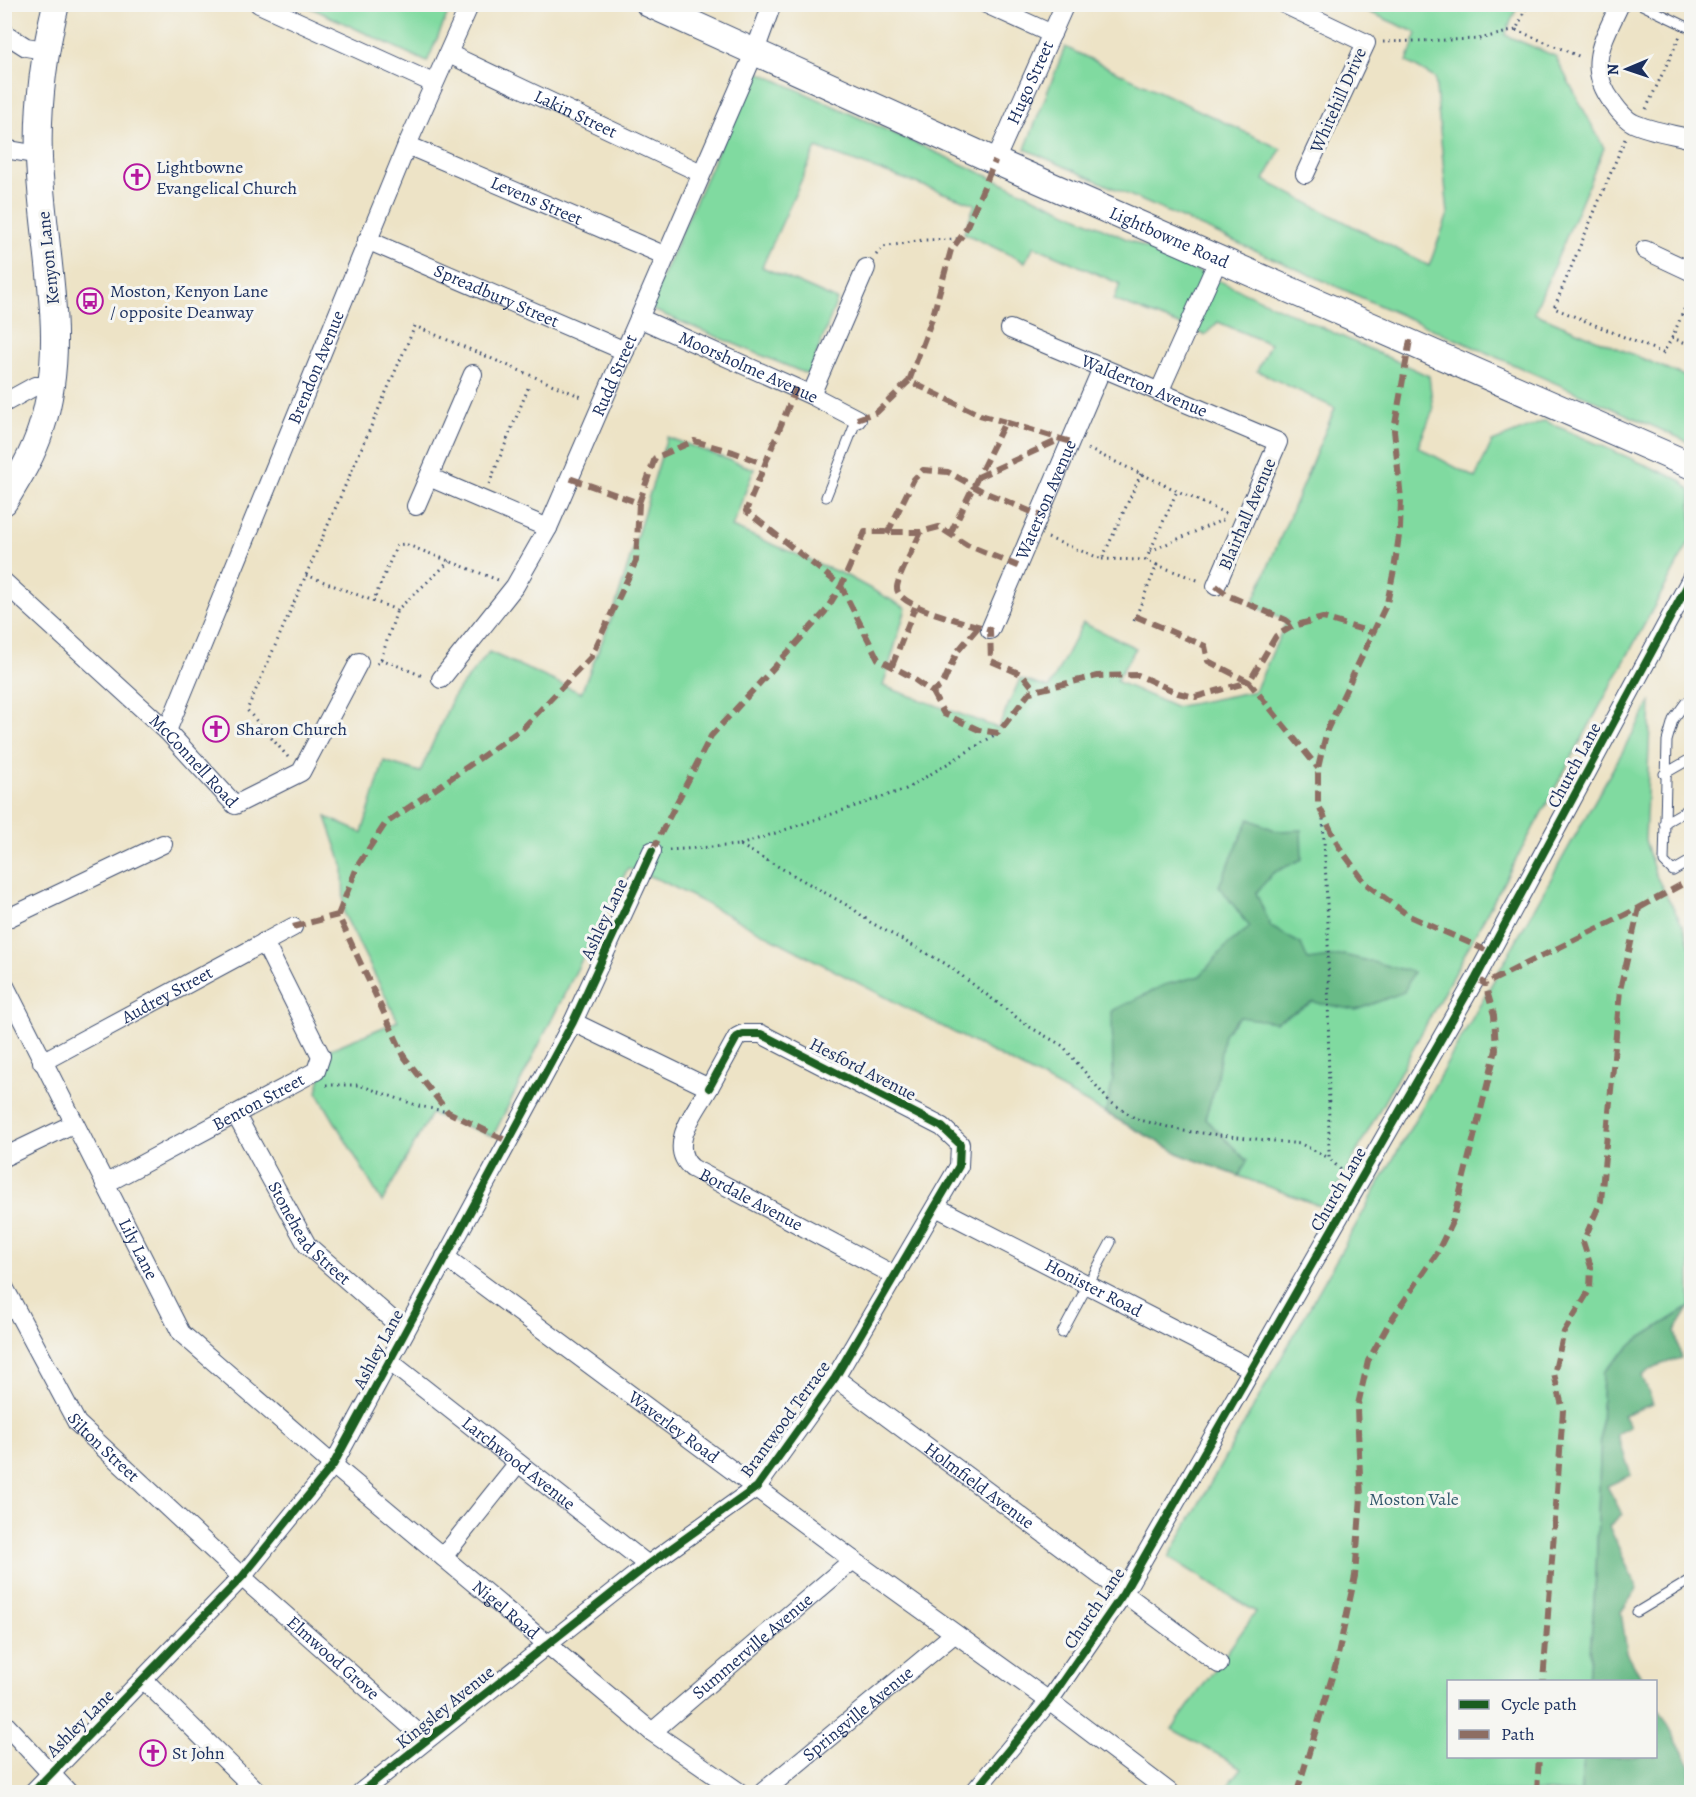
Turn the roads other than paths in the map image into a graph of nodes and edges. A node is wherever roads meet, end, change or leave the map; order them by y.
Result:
1 (56, 4) edge
2 (260, 4) edge
3 (470, 4) edge
4 (649, 4) edge
5 (772, 4) edge
6 (986, 4) edge
7 (1065, 4) edge
8 (1284, 4) edge
9 (1620, 4) edge
10 (1640, 4) edge
11 (1688, 27) edge
12 (4, 33) edge
13 (1053, 34) junction
14 (45, 50) junction
15 (755, 51) junction
16 (449, 54) junction
17 (434, 83) junction
18 (1692, 140) edge
19 (407, 145) junction
20 (4, 149) edge
21 (39, 155) junction
22 (995, 161) junction
23 (701, 172) junction
24 (1305, 174) dead end
25 (368, 240) junction
26 (1645, 250) dead end
27 (666, 256) junction
28 (1219, 258) junction
29 (866, 268) road end
30 (1692, 272) edge
31 (639, 318) junction
32 (1010, 329) dead end
33 (625, 351) junction
34 (1102, 368) junction
35 (473, 374) dead end
36 (51, 386) junction
37 (1159, 392) junction
38 (812, 395) junction
39 (4, 403) edge
40 (857, 419) joint
41 (1278, 442) joint
42 (1692, 466) edge
43 (429, 477) junction
44 (826, 497) dead end
45 (4, 502) edge
46 (416, 506) dead end
47 (548, 528) junction
48 (1692, 578) edge
49 (4, 582) edge
50 (1216, 586) road end
51 (990, 630) dead end
52 (359, 662) road end
53 (441, 679) road end
54 (1692, 702) edge
55 (167, 732) junction
56 (1692, 759) edge
57 (1664, 774) junction
58 (1692, 807) edge
59 (1664, 823) junction
60 (163, 844) dead end
61 (652, 851) road end
62 (1692, 860) edge
63 (4, 920) edge
64 (294, 927) dead end
65 (264, 942) junction
66 (4, 984) edge
67 (573, 1022) junction
68 (42, 1062) junction
69 (708, 1088) junction
70 (236, 1115) junction
71 (73, 1124) junction
72 (4, 1157) edge
73 (105, 1184) junction
74 (936, 1207) junction
75 (1111, 1242) dead end
76 (445, 1257) junction
77 (896, 1276) junction
78 (1088, 1285) junction
79 (4, 1287) edge
80 (405, 1331) junction
81 (1062, 1333) dead end
82 (389, 1361) junction
83 (1252, 1369) junction
84 (835, 1378) junction
85 (518, 1463) junction
86 (333, 1465) junction
87 (756, 1487) junction
88 (443, 1557) junction
89 (853, 1560) junction
90 (648, 1565) junction
91 (242, 1577) junction
92 (1692, 1579) edge
93 (1123, 1594) junction
94 (1636, 1612) dead end
95 (954, 1634) junction
96 (547, 1644) junction
97 (1219, 1664) dead end
98 (144, 1680) junction
99 (1049, 1701) junction
100 (4, 1723) edge
101 (652, 1732) junction
102 (426, 1740) junction
103 (51, 1773) junction
104 (1157, 1789) edge
105 (33, 1792) edge
106 (68, 1792) edge
107 (258, 1792) edge
108 (361, 1792) edge
109 (739, 1792) edge
110 (763, 1792) edge
111 (974, 1792) edge

1 - 14 main road, Kenyon Lane
2 - 17 street
3 - 16 street, Brendon Avenue
4 - 15 main road, Lightbowne Road
5 - 15 street, Rudd Street
6 - 13 street
7 - 13 street, Hugo Street
8 - 24 street, Whitehill Drive
9 - 18 street
10 - 11 lane
12 - 14 street
13 - 22 street, Hugo Street
14 - 21 main road, Kenyon Lane
15 - 22 main road, Lightbowne Road
15 - 23 street, Rudd Street
16 - 17 street, Brendon Avenue
16 - 23 street, Lakin Street
17 - 19 street, Brendon Avenue
19 - 25 street, Brendon Avenue
19 - 27 street, Levens Street
20 - 21 street
21 - 36 main road, Kenyon Lane
22 - 28 main road, Lightbowne Road
23 - 27 street, Rudd Street
25 - 33 street, Spreadbury Street
25 - 55 street, Brendon Avenue
26 - 30 street
27 - 31 street, Rudd Street
28 - 37 street
28 - 42 main road, Lightbowne Road
29 - 38 street
31 - 33 street, Rudd Street
31 - 38 street, Moorsholme Avenue
32 - 34 street, Walderton Avenue
33 - 47 street, Rudd Street
34 - 37 street, Walderton Avenue
34 - 51 street, Waterson Avenue
35 - 43 street
36 - 39 street
36 - 45 main road, Kenyon Lane
37 - 41 street, Walderton Avenue
38 - 40 street, Moorsholme Avenue
40 - 44 lane
41 - 50 street, Blairhall Avenue
43 - 46 street
43 - 47 street
47 - 53 street, Rudd Street
48 - 83 street, Church Lane
49 - 55 street, McConnell Road
52 - 55 street, McConnell Road
54 - 57 lane
56 - 57 lane
57 - 59 lane
58 - 59 lane
59 - 62 lane
60 - 63 street
61 - 67 street, Ashley Lane
64 - 65 street, Audrey Street
65 - 68 street, Audrey Street
65 - 70 street, Benton Street
66 - 68 street, Lily Lane
67 - 69 street
67 - 76 street, Ashley Lane
68 - 71 street, Lily Lane
69 - 74 street, Hesford Avenue
69 - 77 street, Bordale Avenue
70 - 73 street, Benton Street
70 - 80 street, Stonehead Street
71 - 72 street
71 - 73 street, Lily Lane
73 - 86 street, Lily Lane
74 - 77 street, Brantwood Terrace
74 - 78 street, Honister Road
75 - 78 lane
76 - 80 street, Ashley Lane
76 - 87 street, Waverley Road
77 - 84 street, Brantwood Terrace
78 - 81 lane
78 - 83 street, Honister Road
79 - 91 street, Silton Street
80 - 82 street, Ashley Lane
82 - 85 street, Larchwood Avenue
82 - 86 street, Ashley Lane
83 - 93 street, Church Lane
84 - 87 street, Brantwood Terrace
84 - 93 street, Holmfield Avenue
85 - 88 street
85 - 90 street, Larchwood Avenue
86 - 88 street, Nigel Road
86 - 91 street, Ashley Lane
87 - 89 street, Waverley Road
87 - 90 street, Brantwood Terrace
88 - 96 street, Nigel Road
89 - 95 street, Waverley Road
89 - 101 street, Summerville Avenue
90 - 96 street, Brantwood Terrace
91 - 98 street, Ashley Lane
91 - 102 street, Elmwood Grove
92 - 94 lane
93 - 97 street, Holmfield Avenue
93 - 99 street, Church Lane
95 - 99 street, Waverley Road
95 - 110 street, Springville Avenue
96 - 101 street, Nigel Road
96 - 102 street, Kingsley Avenue
98 - 103 street, Ashley Lane
98 - 107 street
99 - 104 street, Waverley Road
99 - 111 street, Church Lane
100 - 103 street
101 - 109 street, Nigel Road
102 - 108 street, Kingsley Avenue
103 - 105 street, Ashley Lane
103 - 106 street

